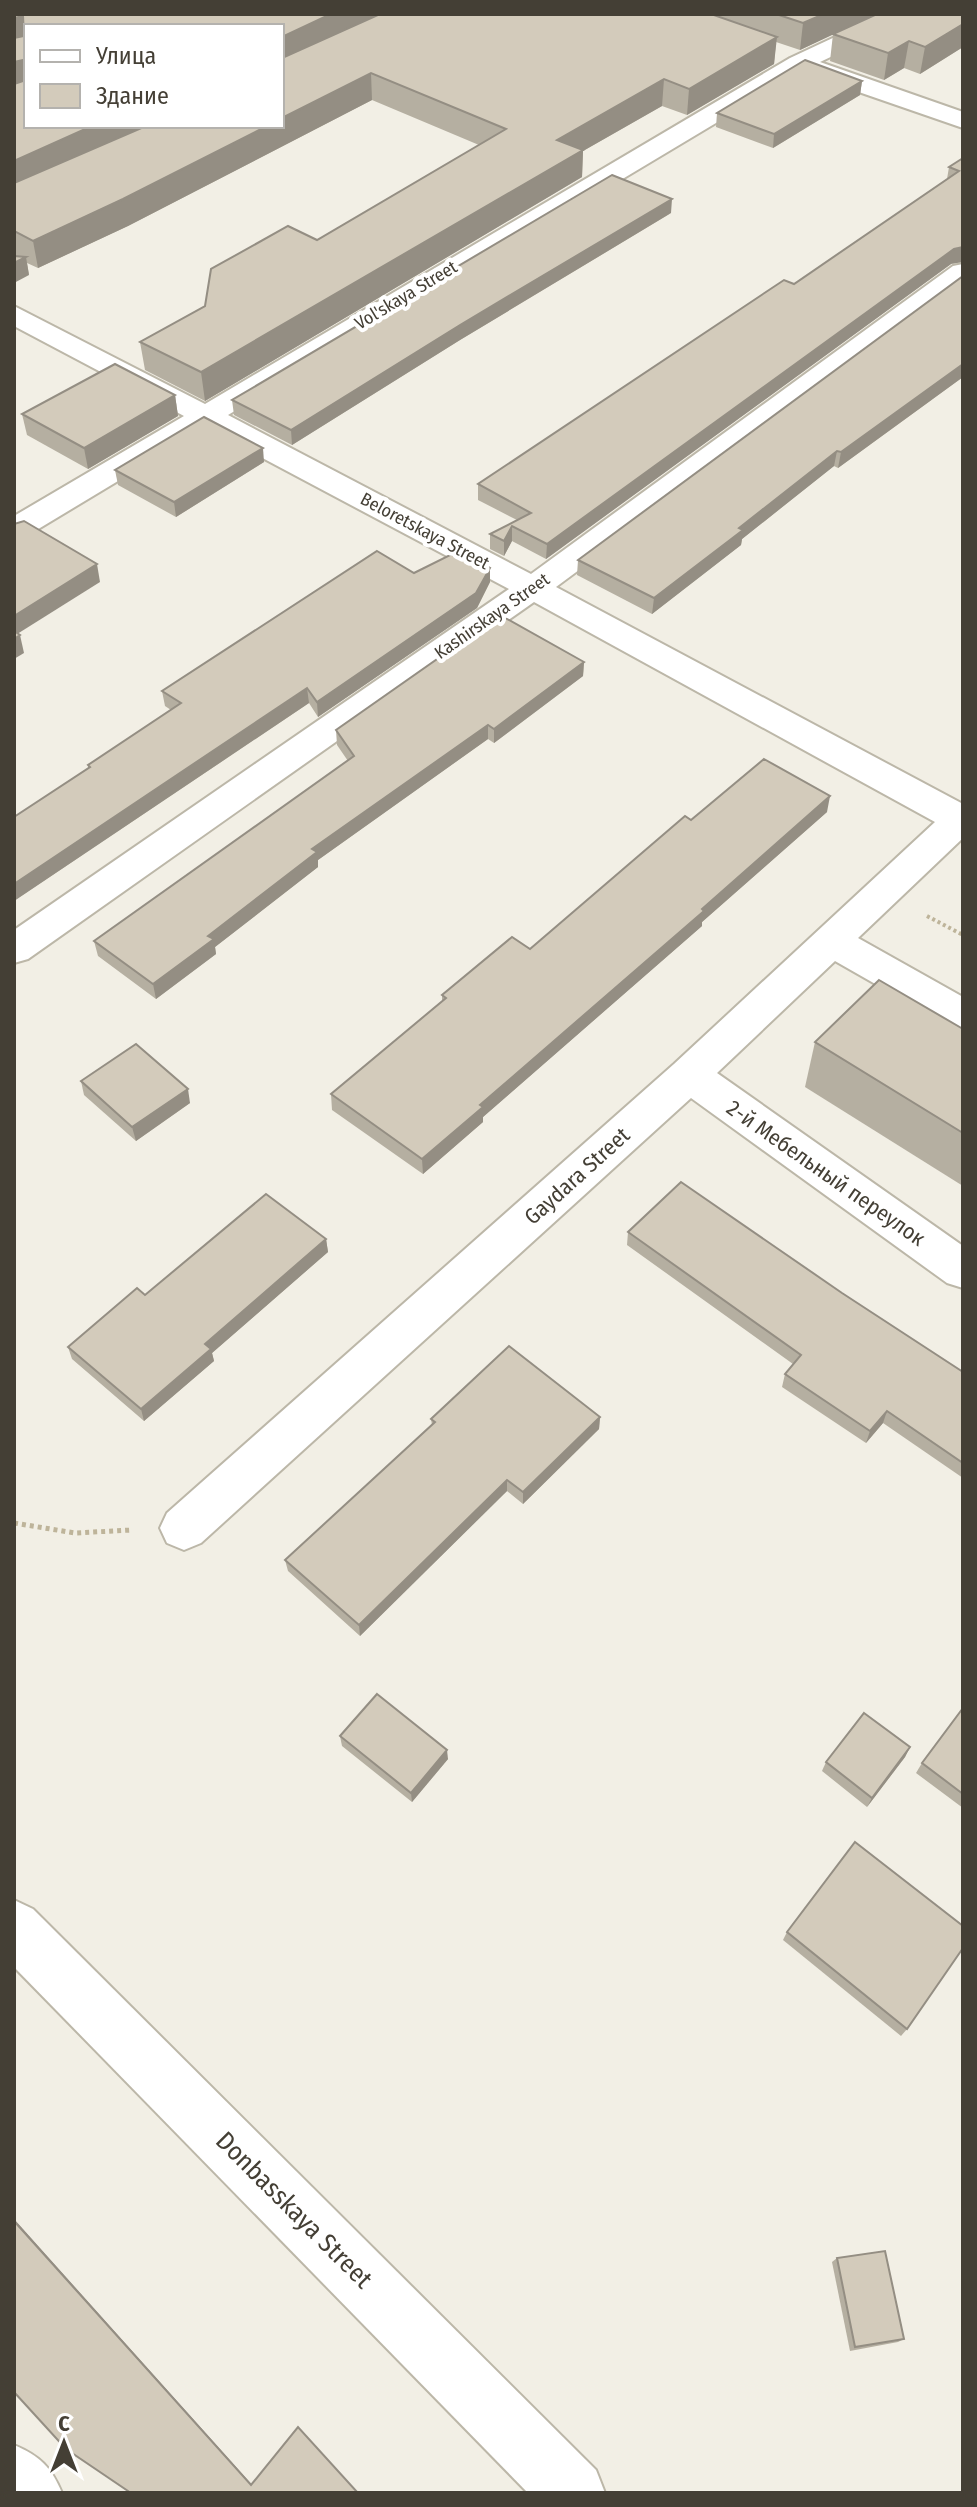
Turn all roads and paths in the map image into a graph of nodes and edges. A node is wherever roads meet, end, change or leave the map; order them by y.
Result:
1 (903, 14) edge
2 (769, 52) edge
3 (799, 63) junction
4 (963, 120) edge
5 (963, 272) edge
6 (14, 315) edge
7 (204, 415) junction
8 (14, 530) edge
9 (533, 588) junction
10 (962, 818) edge
11 (830, 940) junction
12 (14, 949) edge
13 (963, 1015) edge
14 (689, 1075) junction
15 (963, 1270) edge
16 (14, 1523) edge
17 (184, 1528) joint
18 (14, 1928) edge
19 (14, 2477) edge
20 (30, 2493) edge
21 (573, 2493) edge

1 - 3 street, Vol'skaya Street
2 - 3 street
3 - 4 street
3 - 7 street, Vol'skaya Street
5 - 9 street, Kashirskaya Street
6 - 7 street, Beloretskaya Street
7 - 8 street, Vol'skaya Street
7 - 9 street, Beloretskaya Street
9 - 10 street, Beloretskaya Street
9 - 12 street, Kashirskaya Street
10 - 11 street, Gaydara Street
11 - 13 street
11 - 14 street, Gaydara Street
14 - 15 street, 2-й Мебельный переулок
14 - 17 street, Gaydara Street
16 - 17 path
18 - 21 street, Donbasskaya Street
19 - 20 street

